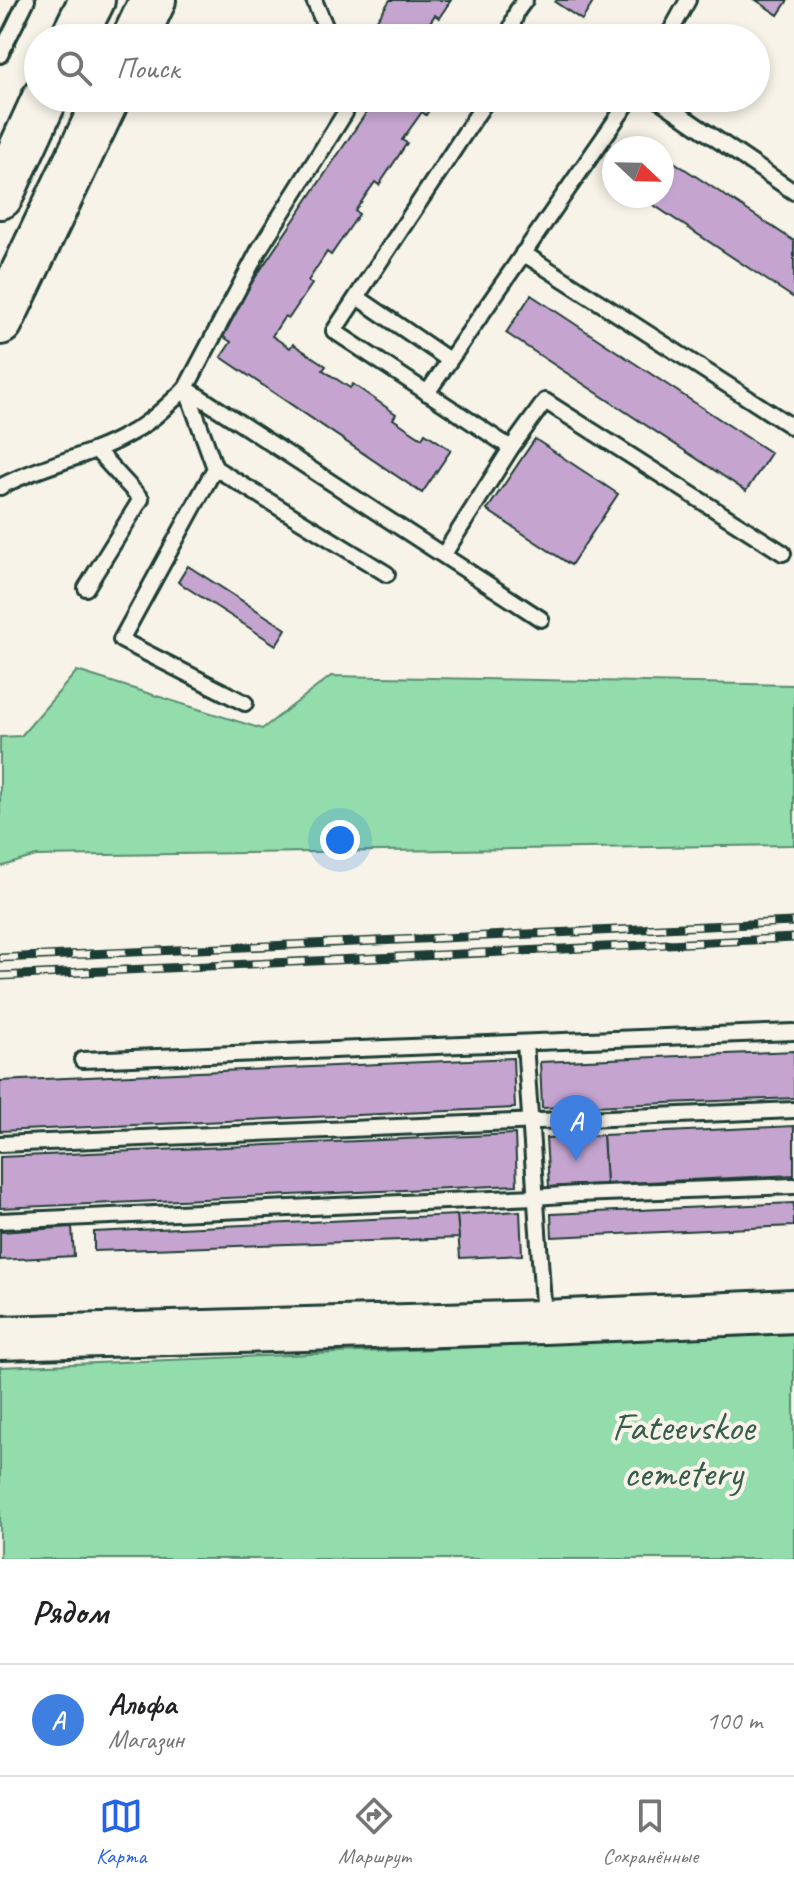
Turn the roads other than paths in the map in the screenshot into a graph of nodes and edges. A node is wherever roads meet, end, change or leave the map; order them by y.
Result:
1 (27, 0) edge
2 (92, 0) edge
3 (153, 0) edge
4 (314, 0) edge
5 (525, 0) edge
6 (688, 0) edge
7 (80, 24) edge
8 (142, 24) edge
9 (324, 24) edge
10 (513, 24) edge
11 (675, 24) edge
12 (0, 55) edge
13 (39, 112) edge
14 (100, 112) edge
15 (345, 112) edge
16 (479, 112) edge
17 (621, 112) edge
18 (677, 112) edge
19 (794, 192) edge
20 (0, 196) edge
21 (523, 253) junction
22 (357, 297) junction
23 (0, 322) edge
24 (449, 360) junction
25 (186, 388) junction
26 (427, 393) junction
27 (794, 428) edge
28 (511, 448) junction
29 (96, 450) junction
30 (215, 468) junction
31 (0, 487) edge
32 (783, 553) dead end
33 (444, 554) junction
34 (387, 574) dead end
35 (86, 588) dead end
36 (541, 619) dead end
37 (245, 703) dead end
38 (794, 1032) edge
39 (525, 1043) junction
40 (82, 1060) dead end
41 (794, 1110) edge
42 (529, 1121) junction
43 (0, 1144) edge
44 (794, 1186) edge
45 (535, 1197) junction
46 (0, 1221) edge
47 (794, 1311) edge
48 (544, 1322) junction
49 (0, 1338) edge

1 - 12 lane
2 - 7 main road
3 - 8 main road
4 - 9 lane
5 - 10 lane
6 - 11 lane
13 - 20 main road
14 - 23 main road
15 - 25 lane
16 - 22 lane
17 - 21 lane
18 - 19 lane
21 - 24 lane
21 - 27 lane
22 - 24 lane
22 - 26 lane
24 - 26 lane
25 - 29 lane
25 - 30 lane
25 - 33 lane
26 - 28 lane
28 - 32 lane
28 - 33 lane
29 - 31 lane
29 - 35 lane
30 - 34 lane
30 - 37 lane
33 - 36 lane
38 - 39 lane
39 - 40 lane
39 - 42 lane
41 - 42 lane
42 - 43 lane
42 - 45 lane
44 - 45 lane
45 - 46 lane
45 - 48 lane
47 - 48 street
48 - 49 street

